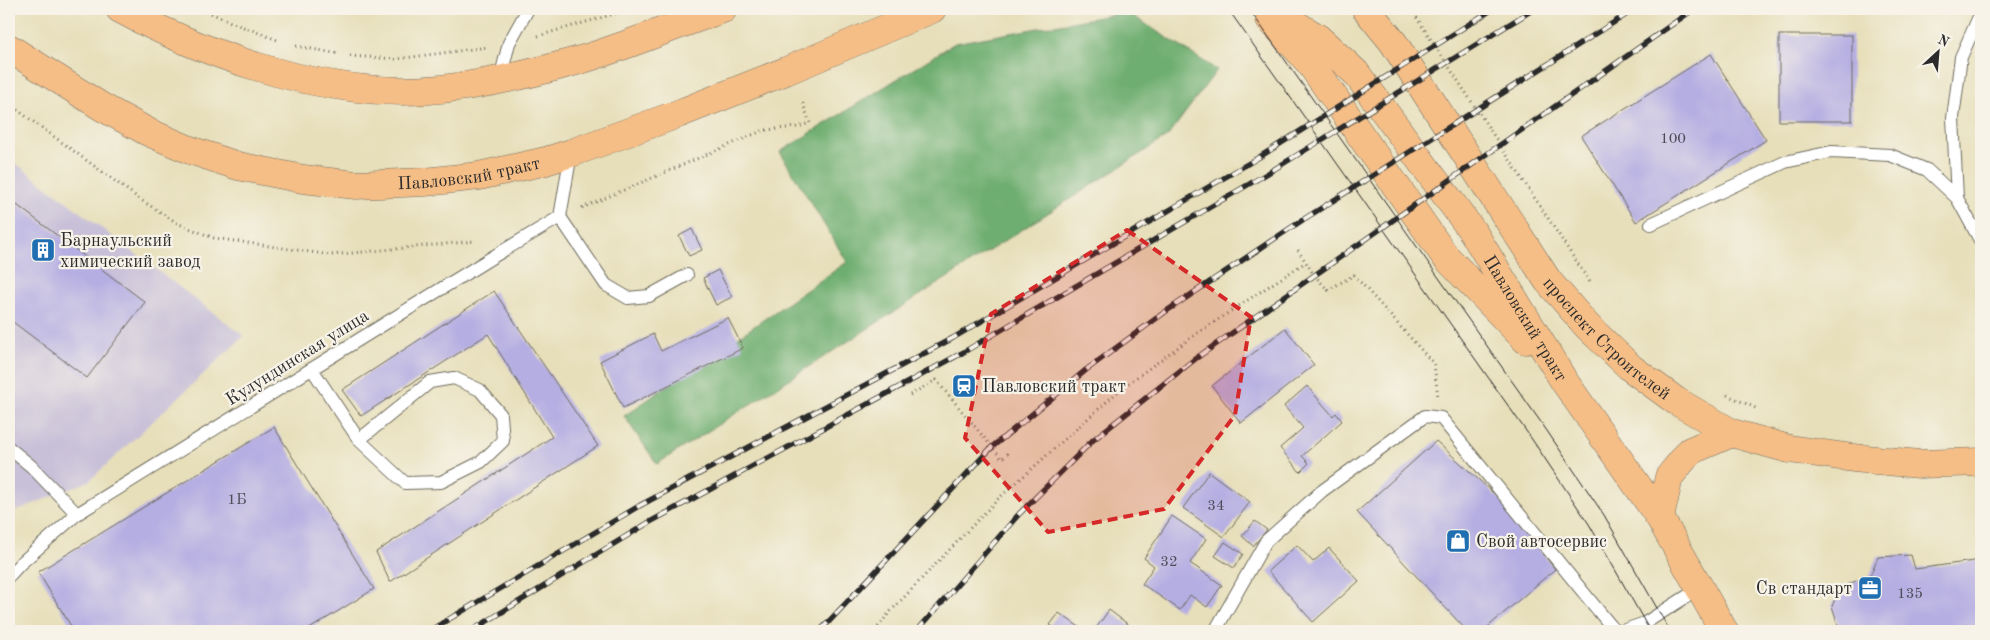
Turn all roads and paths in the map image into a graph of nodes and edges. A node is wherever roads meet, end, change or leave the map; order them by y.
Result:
1 (120, 9) edge
2 (202, 9) edge
3 (528, 9) edge
4 (631, 9) edge
5 (723, 9) edge
6 (932, 9) edge
7 (1260, 9) edge
8 (1270, 9) edge
9 (1366, 9) edge
10 (1411, 9) edge
11 (1981, 17) edge
12 (285, 43) dead end
13 (509, 43) junction
14 (295, 45) dead end
15 (9, 48) edge
16 (500, 79) junction
17 (802, 101) dead end
18 (810, 123) dead end
19 (571, 153) junction
20 (1956, 198) junction
21 (560, 217) junction
22 (1651, 224) dead end
23 (1981, 242) edge
24 (1298, 250) dead end
25 (1306, 262) junction
26 (687, 275) dead end
27 (1595, 290) dead end
28 (312, 368) junction
29 (1564, 381) junction
30 (1723, 393) dead end
31 (910, 395) dead end
32 (1758, 409) dead end
33 (1441, 418) junction
34 (1732, 433) junction
35 (359, 440) junction
36 (9, 448) edge
37 (1008, 454) dead end
38 (1981, 462) edge
39 (77, 514) junction
40 (1660, 518) junction
41 (9, 576) edge
42 (1700, 588) junction
43 (875, 631) edge
44 (1214, 631) edge
45 (1615, 631) edge
46 (1622, 631) edge
47 (1724, 631) edge

1 - 16 main road
2 - 12 path
3 - 13 lane
4 - 13 path
5 - 16 main road
6 - 19 main road, Павловский тракт
7 - 29 main road, Павловский тракт
8 - 29 main road, Павловский тракт
9 - 34 main road, проспект Строителей
10 - 27 path
11 - 20 lane
13 - 14 path
13 - 16 lane
15 - 19 main road, Павловский тракт
17 - 18 path
19 - 21 lane
20 - 22 lane
20 - 23 lane
21 - 26 lane
21 - 28 lane, Кулундинская улица
24 - 25 path
25 - 33 path
25 - 43 path
28 - 35 lane
28 - 39 lane, Кулундинская улица
29 - 40 main road
30 - 32 path
31 - 37 path
33 - 44 lane
33 - 45 lane
34 - 38 main road, проспект Строителей
34 - 40 main road
35 - 35 lane
36 - 39 lane
39 - 41 lane, Кулундинская улица
40 - 42 main road
42 - 46 lane
42 - 47 main road

